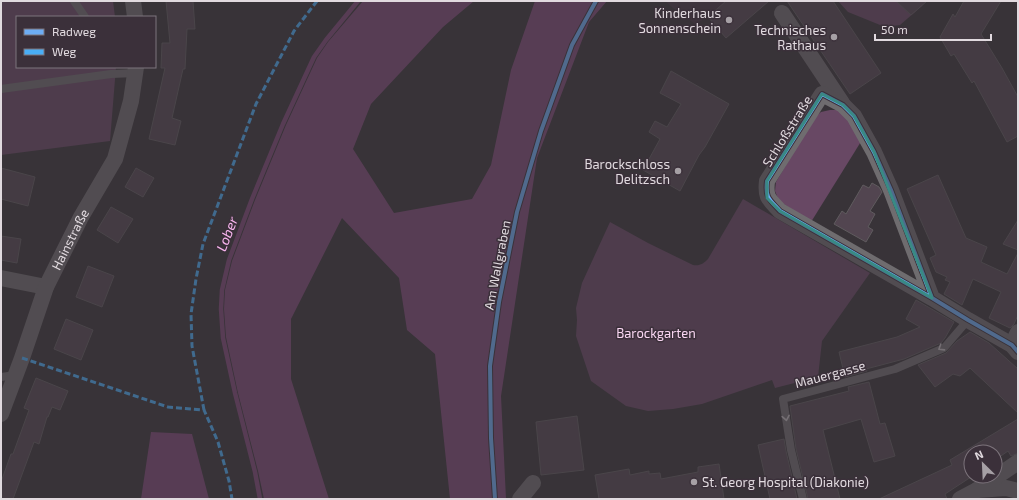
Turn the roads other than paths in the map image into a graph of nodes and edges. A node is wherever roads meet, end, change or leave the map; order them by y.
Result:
1 (74, 1) edge
2 (133, 1) edge
3 (782, 13) dead end
4 (84, 16) edge
5 (135, 16) edge
6 (135, 70) edge
7 (112, 71) edge
8 (1, 89) edge
9 (843, 105) junction
10 (1, 278) edge
11 (46, 287) junction
12 (932, 298) junction
13 (968, 320) junction
14 (1016, 343) edge
15 (8, 376) edge
16 (1, 414) edge
17 (1018, 462) edge
18 (533, 483) dead end
19 (977, 490) junction
20 (1010, 493) edge
21 (520, 499) edge
22 (803, 499) edge
23 (960, 499) edge

1 - 4 lane
2 - 5 street
3 - 9 street, Schloßstraße
6 - 7 lane
6 - 11 street, Hainstraße
7 - 8 lane
9 - 12 street, Schloßstraße
9 - 12 street, Schloßstraße
10 - 11 street
11 - 15 street, Hainstraße
12 - 13 street, Schloßstraße
13 - 14 street, Schloßstraße
13 -> 22 lane, Mauergasse
15 - 16 street, Hainstraße
17 - 19 street
18 - 21 street
19 - 20 street
19 - 23 street

